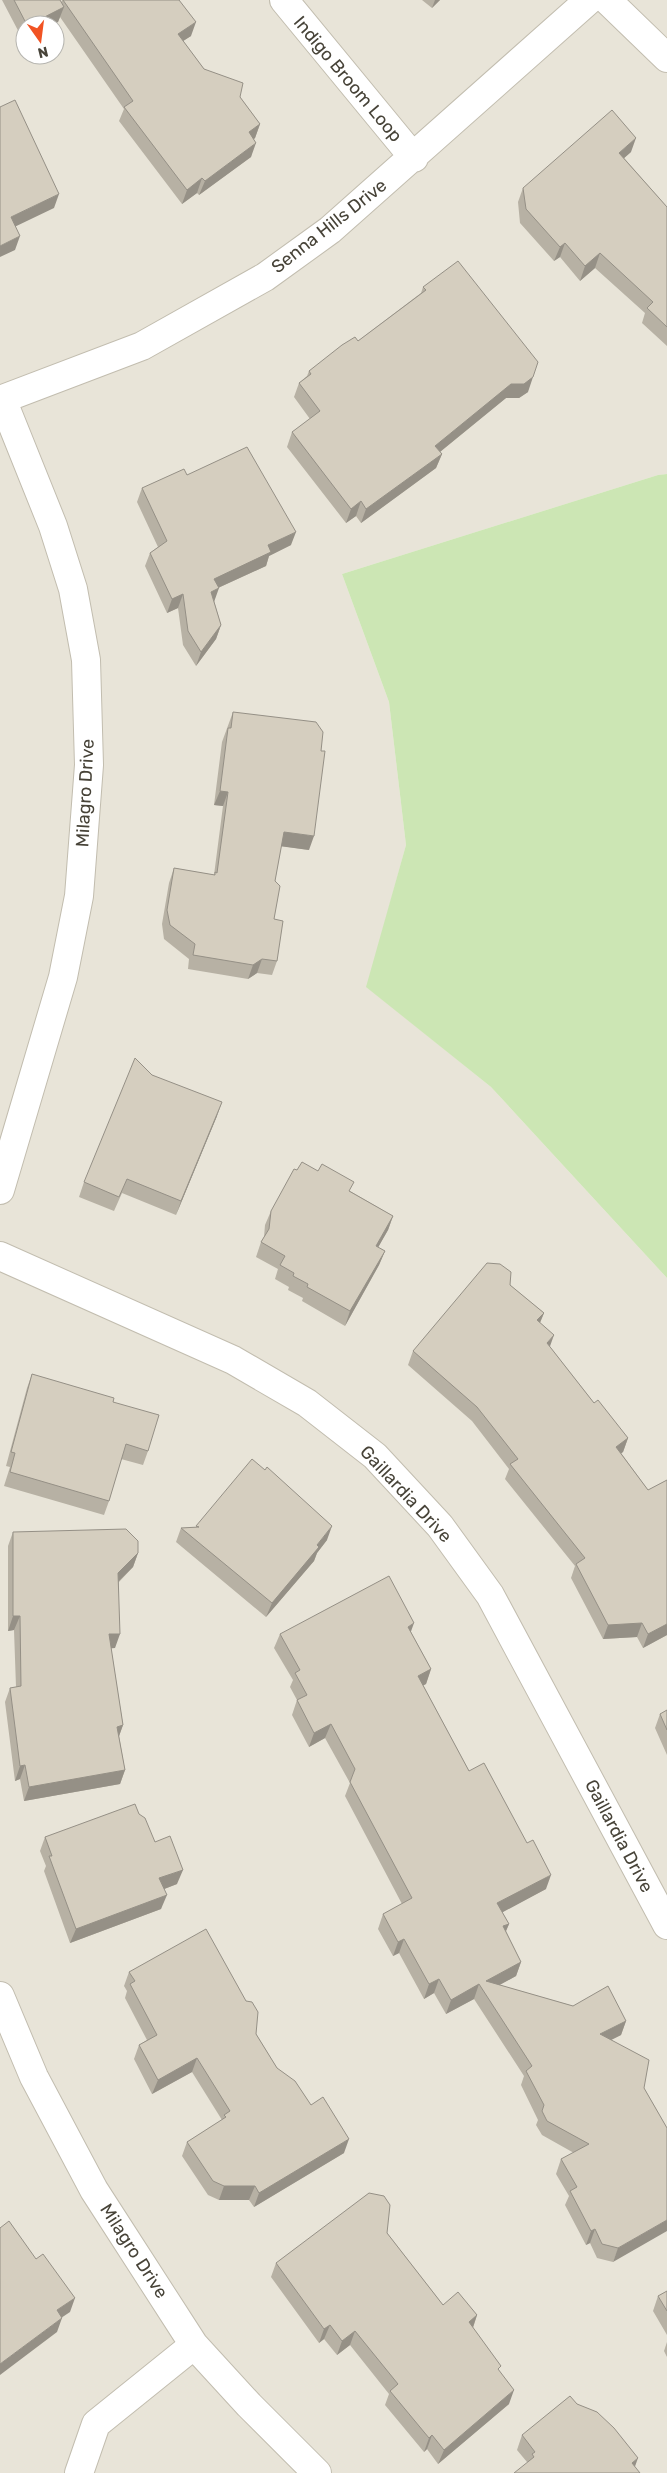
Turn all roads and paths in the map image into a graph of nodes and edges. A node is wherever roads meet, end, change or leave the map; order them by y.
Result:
1 (284, 0) edge
2 (589, 0) edge
3 (607, 0) edge
4 (667, 58) edge
5 (414, 158) junction
6 (1, 399) edge
7 (0, 1190) edge
8 (0, 1256) edge
9 (667, 1925) edge
10 (0, 1996) edge
11 (194, 2344) junction
12 (79, 2473) edge
13 (317, 2473) edge

1 - 5 street, Indigo Broom Loop
2 - 5 street, Senna Hills Drive
3 - 4 street
5 - 6 street, Senna Hills Drive
6 - 7 street, Milagro Drive
8 - 9 street, Gaillardia Drive
10 - 11 street, Milagro Drive
11 - 12 street
11 - 13 street, Milagro Drive

